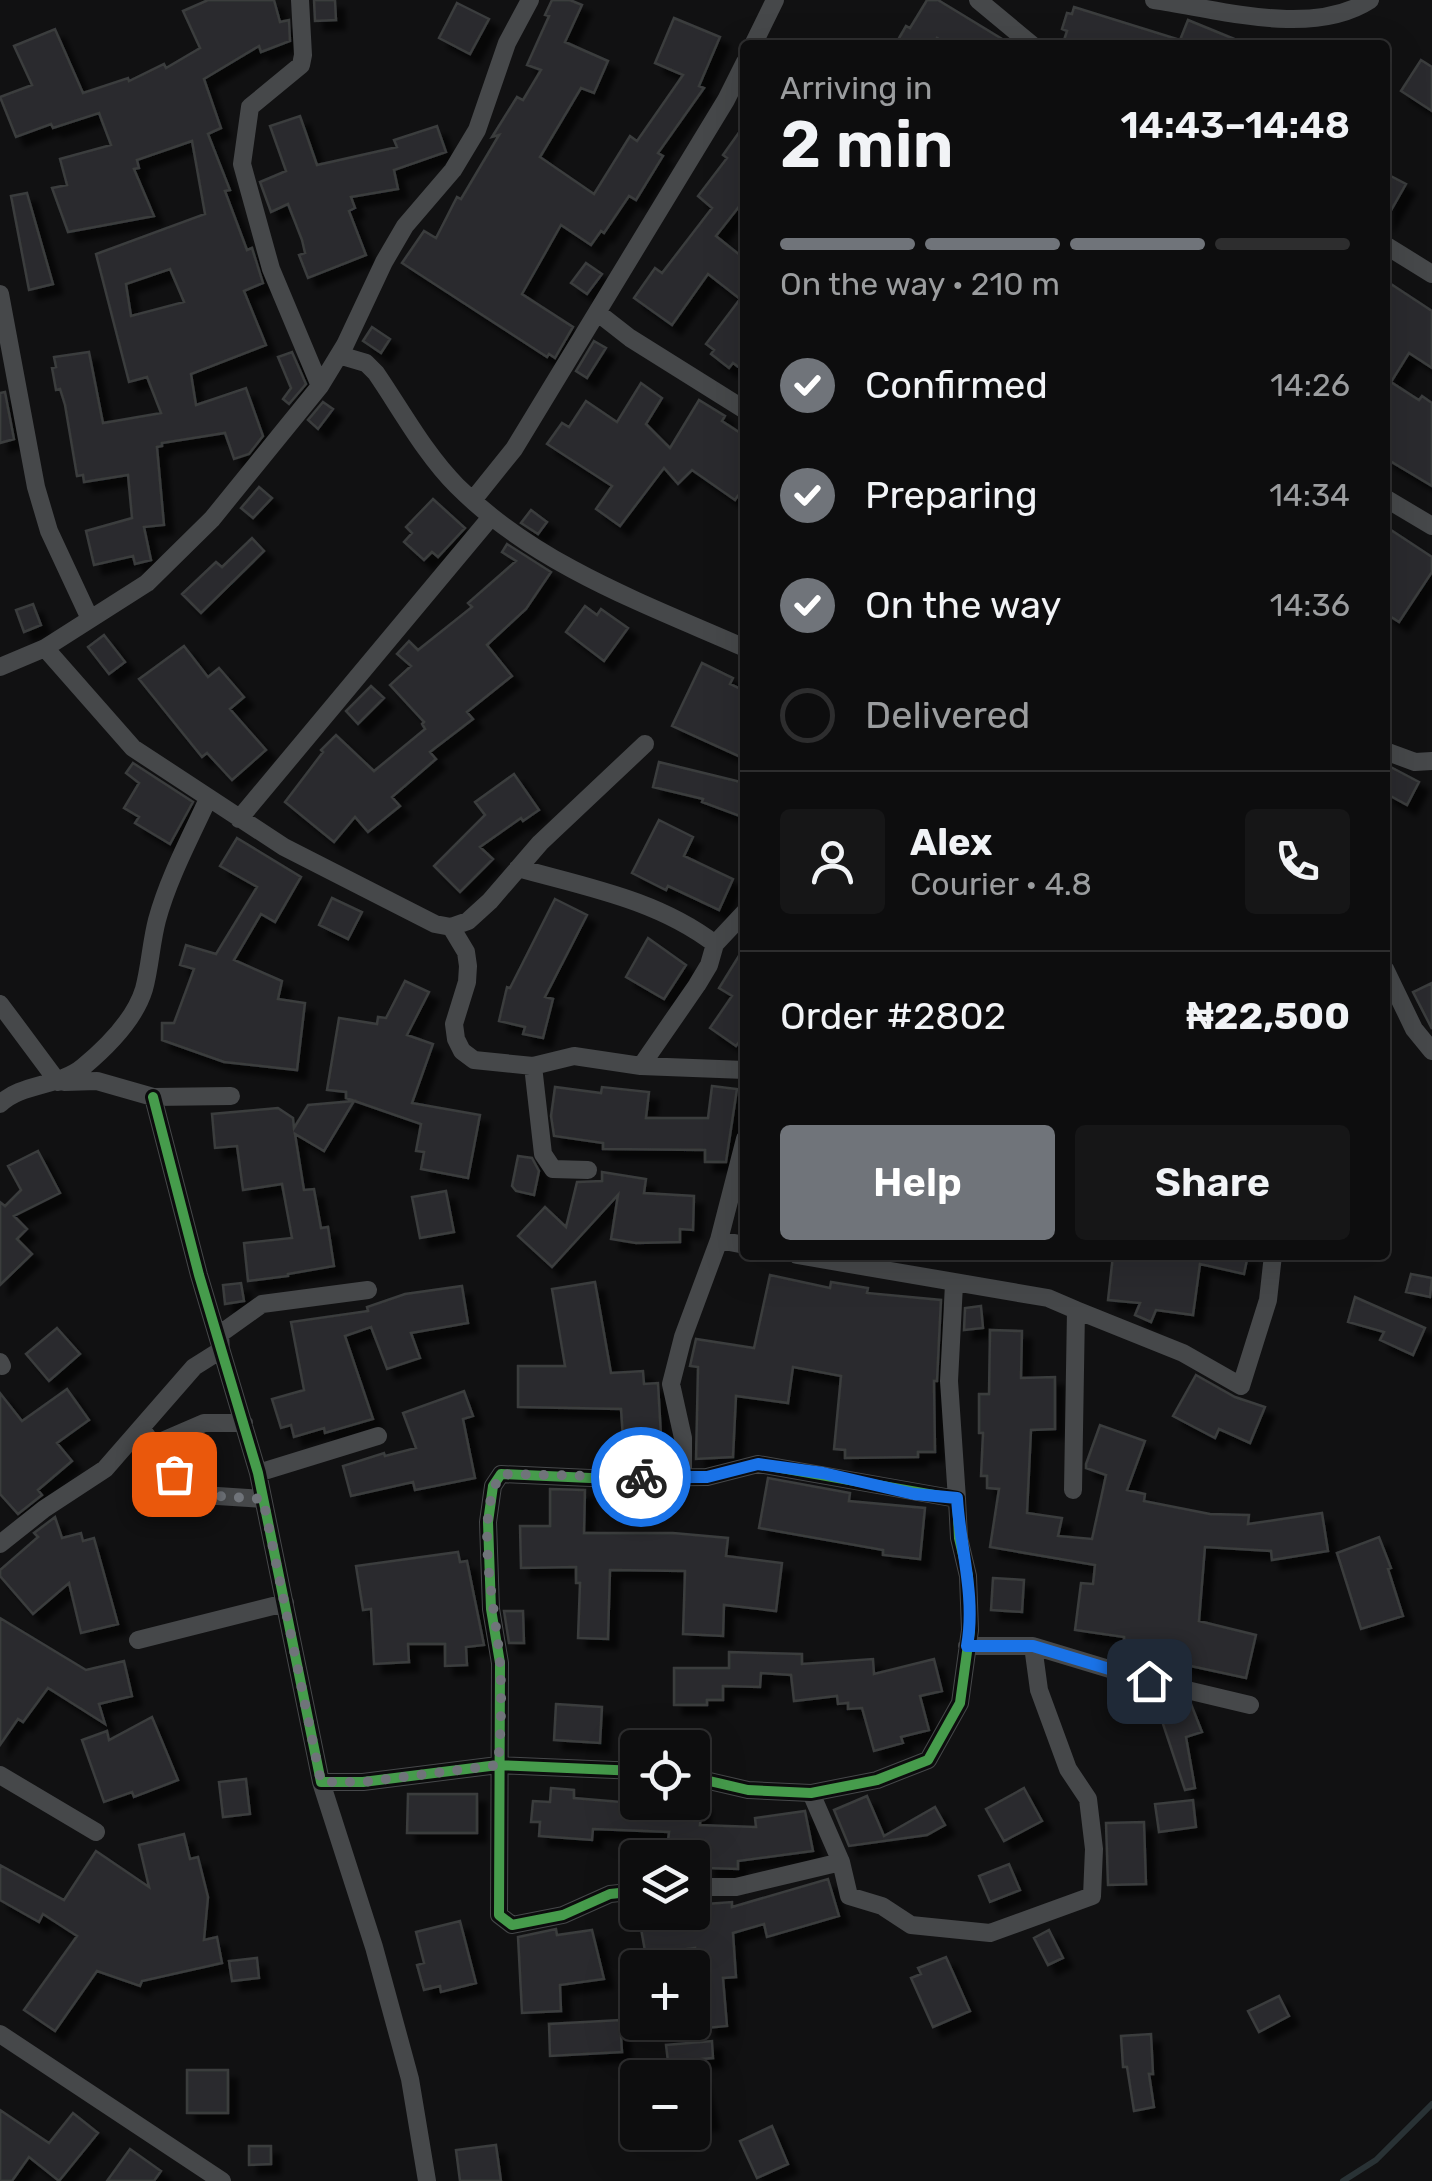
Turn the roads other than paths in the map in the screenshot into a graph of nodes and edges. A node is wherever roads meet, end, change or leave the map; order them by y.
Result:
1 (300, 0) edge
2 (530, 0) edge
3 (776, 0) edge
4 (978, 0) edge
5 (1154, 0) edge
6 (1307, 0) edge
7 (1370, 0) edge
8 (1308, 20) junction
9 (756, 40) edge
10 (1023, 40) edge
11 (740, 72) edge
12 (1390, 248) edge
13 (1432, 274) edge
14 (0, 294) edge
15 (598, 313) junction
16 (339, 355) junction
17 (320, 386) junction
18 (740, 407) edge
19 (473, 500) junction
20 (1390, 501) edge
21 (491, 517) junction
22 (1432, 526) edge
23 (90, 619) junction
24 (740, 646) edge
25 (45, 648) junction
26 (0, 666) edge
27 (645, 744) dead end
28 (1432, 744) edge
29 (1390, 752) edge
30 (1424, 762) edge
31 (208, 800) junction
32 (239, 819) junction
33 (518, 868) junction
34 (740, 917) edge
35 (451, 927) junction
36 (714, 944) junction
37 (1390, 979) edge
38 (0, 1004) edge
39 (1432, 1051) edge
40 (533, 1066) junction
41 (641, 1066) junction
42 (740, 1070) edge
43 (58, 1082) junction
44 (153, 1096) junction
45 (231, 1096) dead end
46 (0, 1104) edge
47 (740, 1160) edge
48 (588, 1170) dead end
49 (720, 1240) junction
50 (740, 1244) edge
51 (825, 1260) edge
52 (1272, 1260) edge
53 (954, 1284) junction
54 (368, 1290) dead end
55 (1076, 1310) junction
56 (221, 1350) junction
57 (244, 1423) junction
58 (141, 1428) junction
59 (378, 1436) dead end
60 (153, 1445) junction
61 (258, 1473) junction
62 (663, 1478) junction
63 (1073, 1490) dead end
64 (957, 1498) junction
65 (263, 1499) junction
66 (0, 1544) edge
67 (286, 1604) junction
68 (138, 1640) dead end
69 (967, 1646) junction
70 (1033, 1646) junction
71 (1250, 1705) dead end
72 (498, 1765) junction
73 (620, 1770) edge
74 (0, 1775) edge
75 (710, 1781) edge
76 (321, 1782) junction
77 (811, 1793) junction
78 (96, 1832) dead end
79 (841, 1862) junction
80 (710, 1887) edge
81 (620, 1893) edge
82 (0, 2034) edge
83 (222, 2181) edge
84 (427, 2181) edge

1 - 17 street
2 - 16 street
3 - 9 street
4 - 10 street
5 - 8 street
6 - 8 street
7 - 8 street
11 - 15 street
12 - 13 street
14 - 23 street
15 - 18 street
15 - 19 street
16 - 17 street
16 - 19 street
17 - 23 street
19 - 21 street
20 - 22 street
21 - 24 street
21 - 32 street
23 - 25 street
25 - 26 street
25 - 31 street
27 - 33 street
28 - 30 street
29 - 30 street
31 - 32 street
31 - 43 street
32 - 35 street
33 - 35 street
33 - 36 street
34 - 36 street
35 - 40 street
36 - 41 street
37 - 39 street
38 - 43 street
40 - 41 street
40 - 48 street
41 - 42 street
43 - 44 street
43 - 46 street
44 - 45 street
44 - 56 street
47 - 49 street
49 - 50 street
49 - 62 street
51 - 53 street
52 - 55 street
53 - 55 street
53 - 64 street
54 - 56 street
55 - 63 street
56 - 57 street
56 - 58 street
57 - 60 street
57 - 61 street
58 - 60 street
58 - 66 street
59 - 61 street
60 - 65 street
61 - 65 street
62 - 64 street
62 - 72 street
64 - 69 street
65 - 67 street
67 - 68 street
67 - 76 street
69 - 70 street
69 - 77 street
70 - 71 street
70 - 79 street
72 - 73 street
72 - 76 street
72 - 81 street
74 - 78 street
75 - 77 street
76 - 84 street
77 - 79 street
79 - 80 street
82 - 83 street

